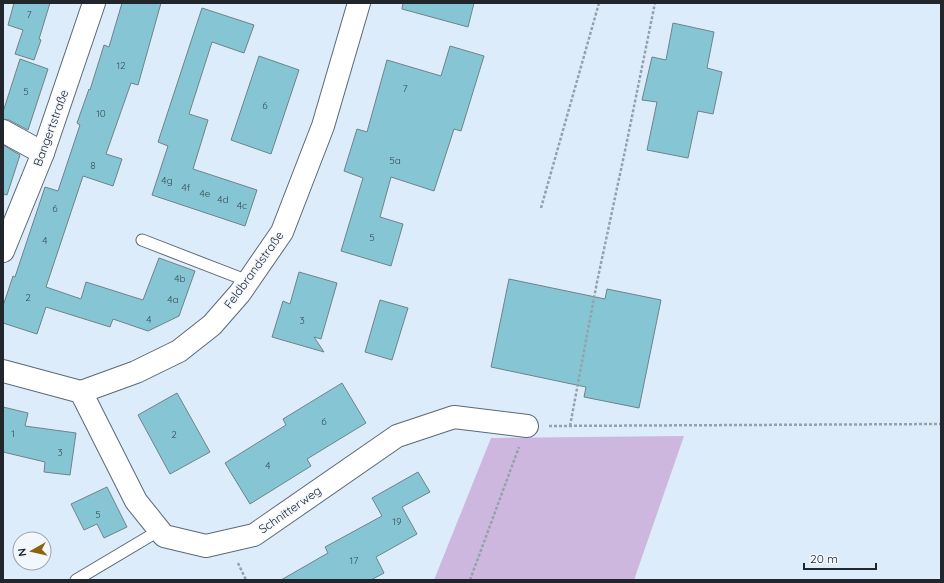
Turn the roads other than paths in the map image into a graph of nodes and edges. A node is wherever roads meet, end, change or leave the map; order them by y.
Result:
1 (94, 3) edge
2 (359, 3) edge
3 (3, 130) edge
4 (43, 153) junction
5 (142, 240) dead end
6 (3, 251) edge
7 (248, 281) junction
8 (3, 371) edge
9 (81, 392) junction
10 (527, 426) road end
11 (160, 530) junction
12 (76, 580) edge

1 - 4 street, Bangertstraße
2 - 7 street, Feldbrandstraße
3 - 4 street
4 - 6 street, Bangertstraße
5 - 7 lane
7 - 9 street, Feldbrandstraße
8 - 9 street
9 - 11 street, Schnitterweg
10 - 11 street, Schnitterweg
11 - 12 lane

